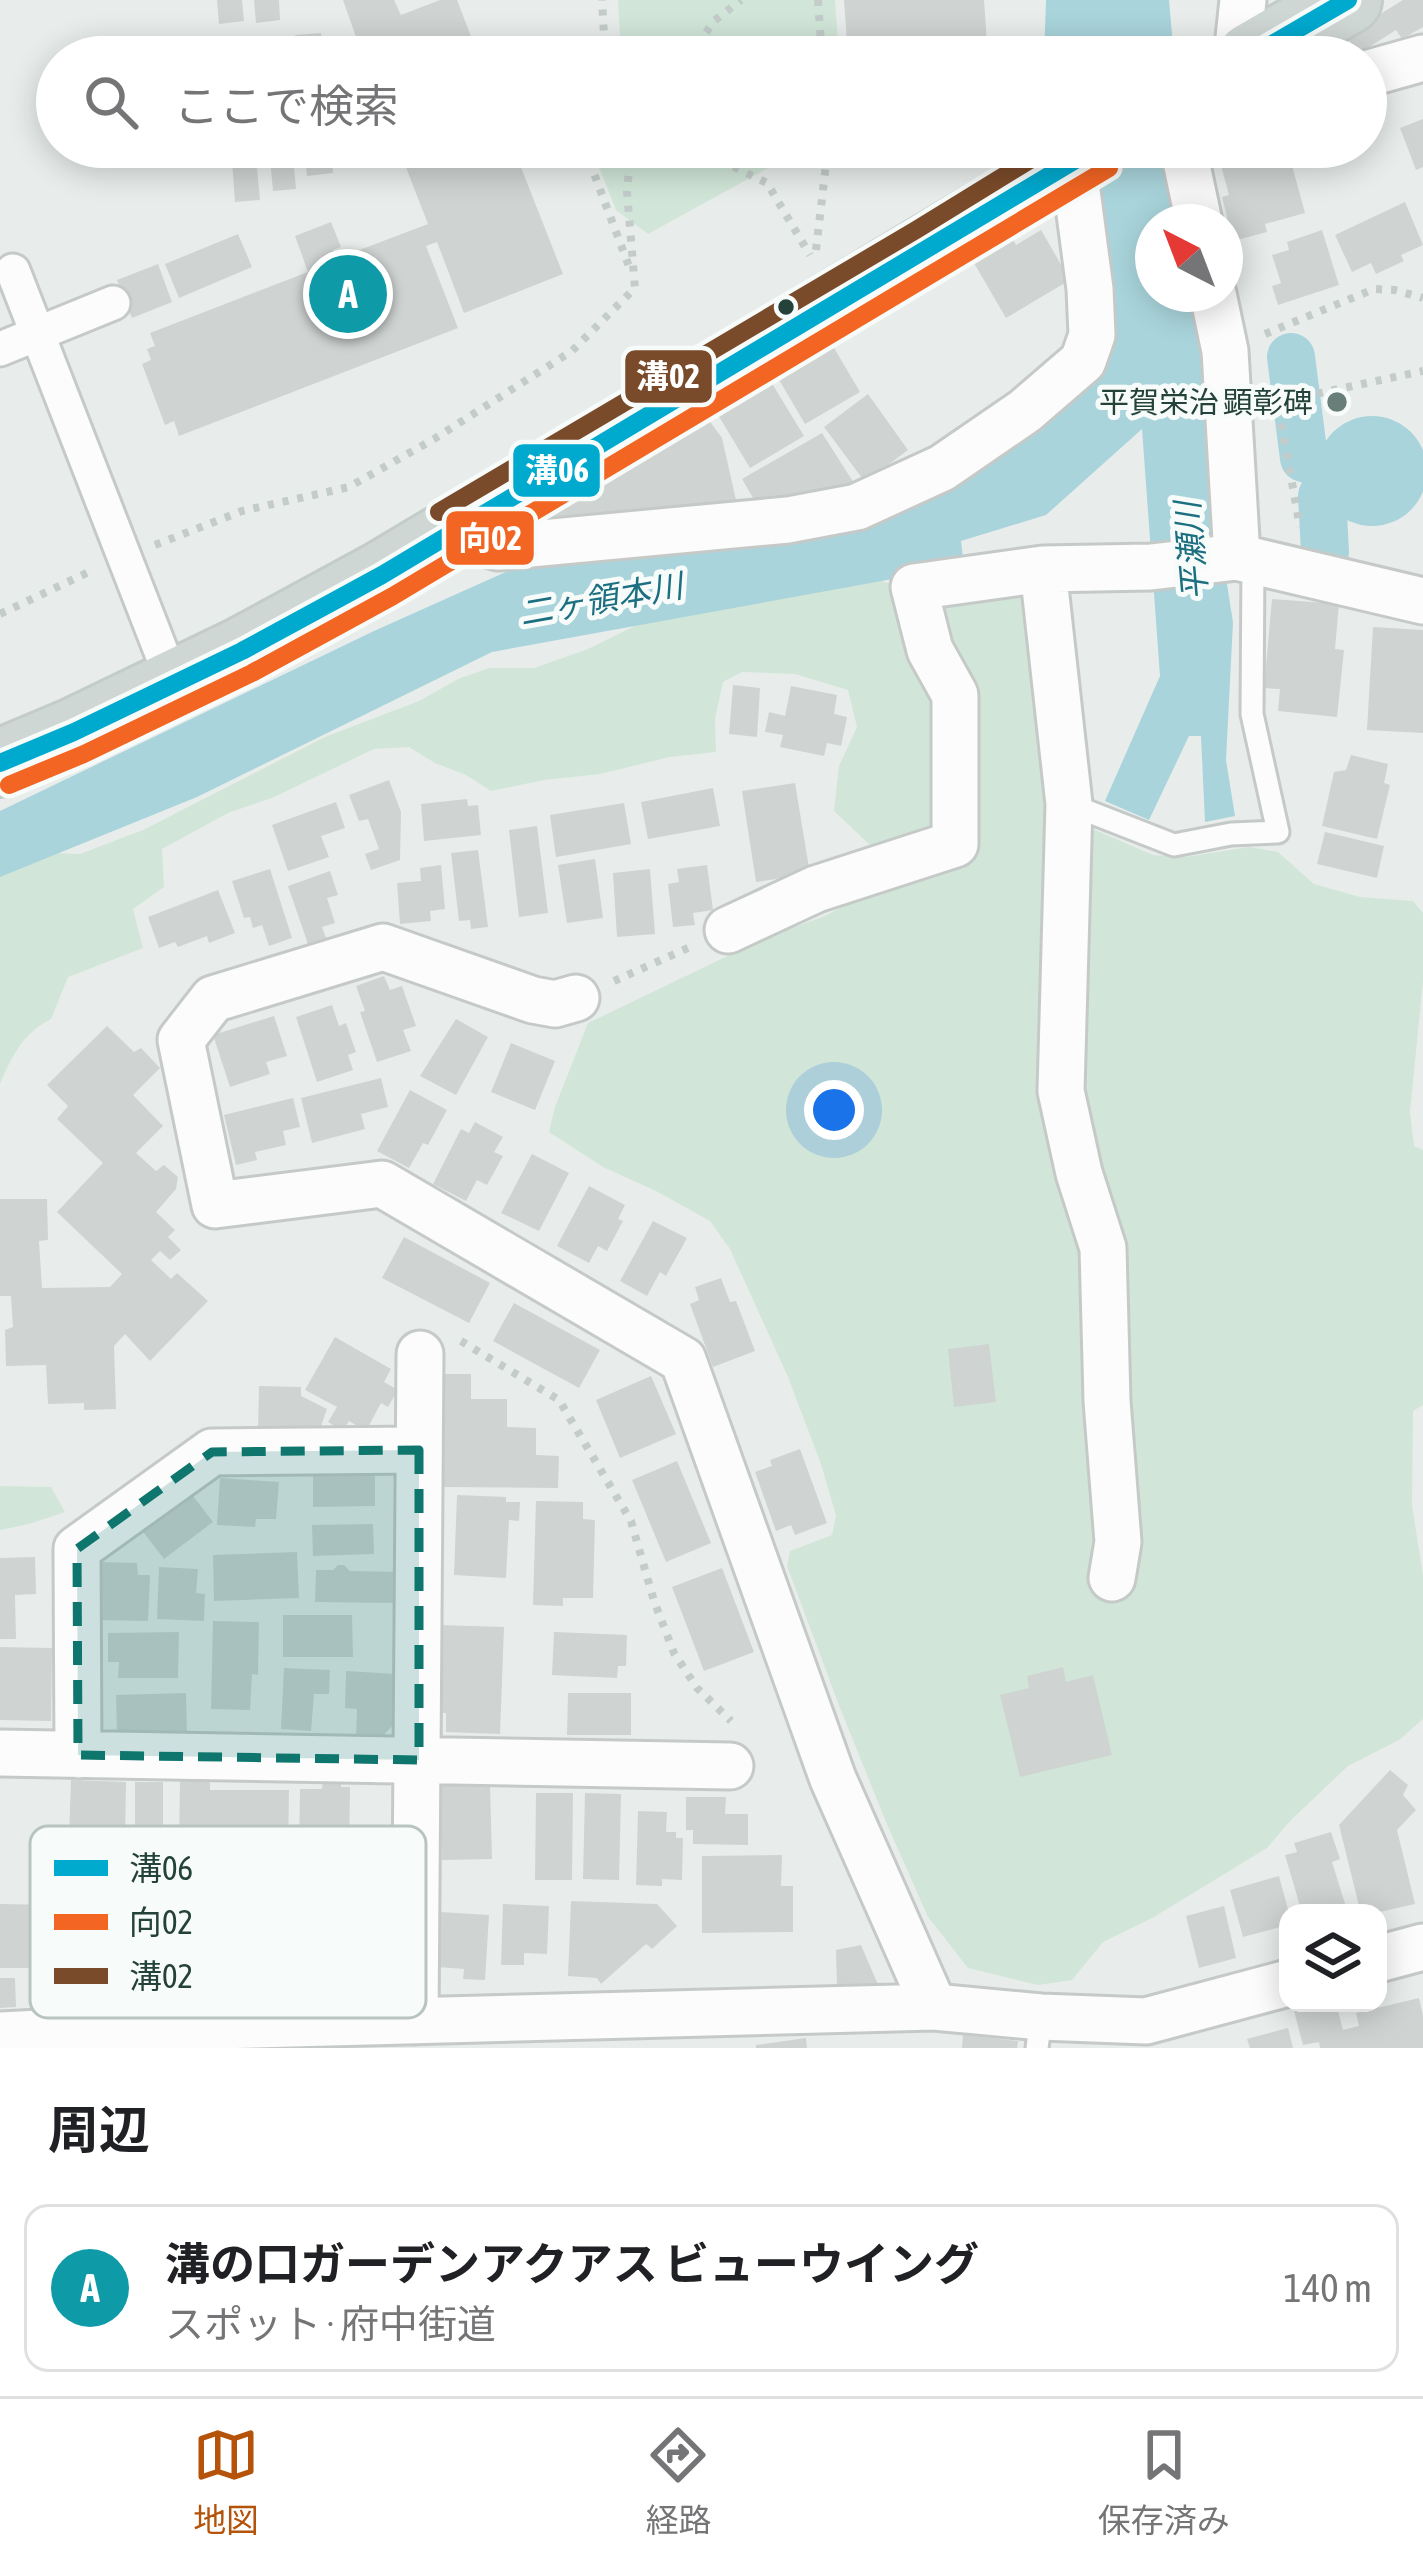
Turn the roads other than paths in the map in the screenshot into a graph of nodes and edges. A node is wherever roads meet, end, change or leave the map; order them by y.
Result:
1 (1243, 0) edge
2 (1348, 0) edge
3 (1239, 36) edge
4 (1286, 36) edge
5 (1423, 58) edge
6 (1387, 68) edge
7 (1063, 168) edge
8 (1087, 168) edge
9 (1188, 168) edge
10 (1195, 204) edge
11 (13, 271) dead end
12 (112, 303) dead end
13 (1217, 312) edge
14 (38, 333) junction
15 (0, 349) edge
16 (451, 533) junction
17 (1238, 558) junction
18 (1043, 569) junction
19 (1423, 601) edge
20 (164, 659) dead end
21 (0, 763) edge
22 (1069, 803) junction
23 (728, 929) road end
24 (576, 998) road end
25 (420, 1354) road end
26 (419, 1450) junction
27 (1112, 1578) dead end
28 (732, 1744) road end
29 (0, 1754) edge
30 (79, 1755) junction
31 (419, 1760) junction
32 (418, 1826) edge
33 (1423, 1947) edge
34 (1387, 1957) edge
35 (1279, 1985) edge
36 (934, 2007) junction
37 (416, 2018) edge
38 (416, 2021) junction
39 (1039, 2032) edge
40 (0, 2035) edge
41 (141, 2038) edge

1 - 3 street
2 - 4 main road
5 - 6 street
7 - 16 main road
8 - 16 street
9 - 10 street
11 - 14 street
12 - 14 street
13 - 17 street
14 - 15 street
14 - 20 street
16 - 21 main road
17 - 18 street
17 - 19 street
17 - 22 lane
18 - 22 street
18 - 23 street
22 - 27 street
24 - 36 street
25 - 26 street
26 - 30 street
26 - 31 street
28 - 31 street
29 - 30 street
30 - 31 street
31 - 32 street
33 - 34 street
35 - 39 street
36 - 38 street
36 - 39 street
37 - 38 street
38 - 41 street
40 - 41 street

